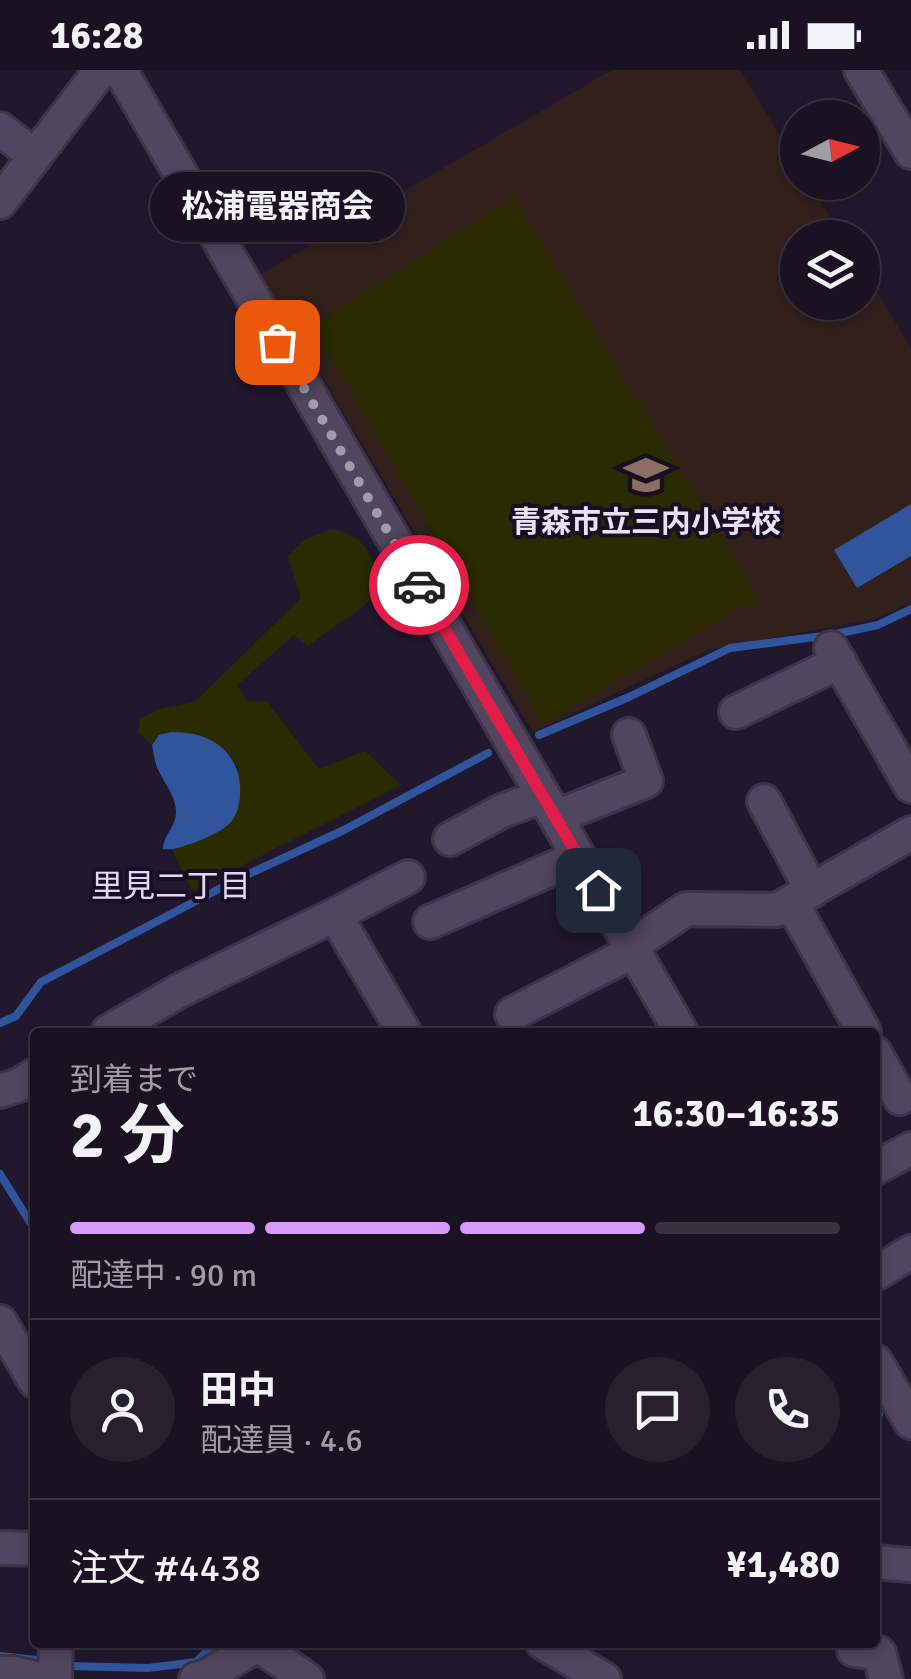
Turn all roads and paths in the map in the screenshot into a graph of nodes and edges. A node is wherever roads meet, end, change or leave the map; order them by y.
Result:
1 (120, 70) edge
2 (862, 70) edge
3 (88, 75) edge
4 (0, 129) edge
5 (911, 152) edge
6 (35, 156) junction
7 (0, 202) edge
8 (736, 712) dead end
9 (628, 734) dead end
10 (911, 786) edge
11 (764, 801) dead end
12 (549, 807) junction
13 (911, 833) edge
14 (450, 838) dead end
15 (579, 857) junction
16 (408, 877) dead end
17 (802, 896) junction
18 (335, 915) junction
19 (430, 922) dead end
20 (633, 949) junction
21 (512, 1014) dead end
22 (115, 1028) edge
23 (402, 1028) edge
24 (679, 1028) edge
25 (862, 1028) edge
26 (880, 1062) edge
27 (30, 1078) edge
28 (0, 1091) edge
29 (900, 1098) dead end
30 (911, 1148) edge
31 (880, 1165) edge
32 (911, 1252) edge
33 (880, 1271) edge
34 (0, 1322) edge
35 (880, 1368) edge
36 (30, 1373) edge
37 (908, 1410) edge
38 (0, 1548) edge
39 (30, 1549) edge
40 (880, 1562) edge
41 (911, 1565) edge
42 (56, 1648) edge
43 (251, 1648) edge
44 (266, 1648) edge
45 (552, 1648) edge
46 (854, 1650) dead end
47 (0, 1673) edge
48 (40, 1679) edge
49 (55, 1679) edge
50 (196, 1679) edge
51 (307, 1679) edge
52 (604, 1679) edge
53 (886, 1679) edge

1 - 12 street
2 - 5 street
3 - 6 street
4 - 6 street
6 - 7 street
8 - 10 street
9 - 12 street
11 - 17 street
12 - 14 street
12 - 15 street
13 - 17 street
15 - 19 street
15 - 20 street
16 - 18 street
17 - 20 street
17 - 25 street
18 - 22 street
18 - 23 street
20 - 21 street
20 - 24 street
26 - 29 street
27 - 28 street
30 - 31 street
32 - 33 street
34 - 36 street
35 - 37 street
38 - 39 street
40 - 41 street
42 - 49 street
43 - 50 street
44 - 51 street
45 - 52 street
46 - 53 street
47 - 48 street

